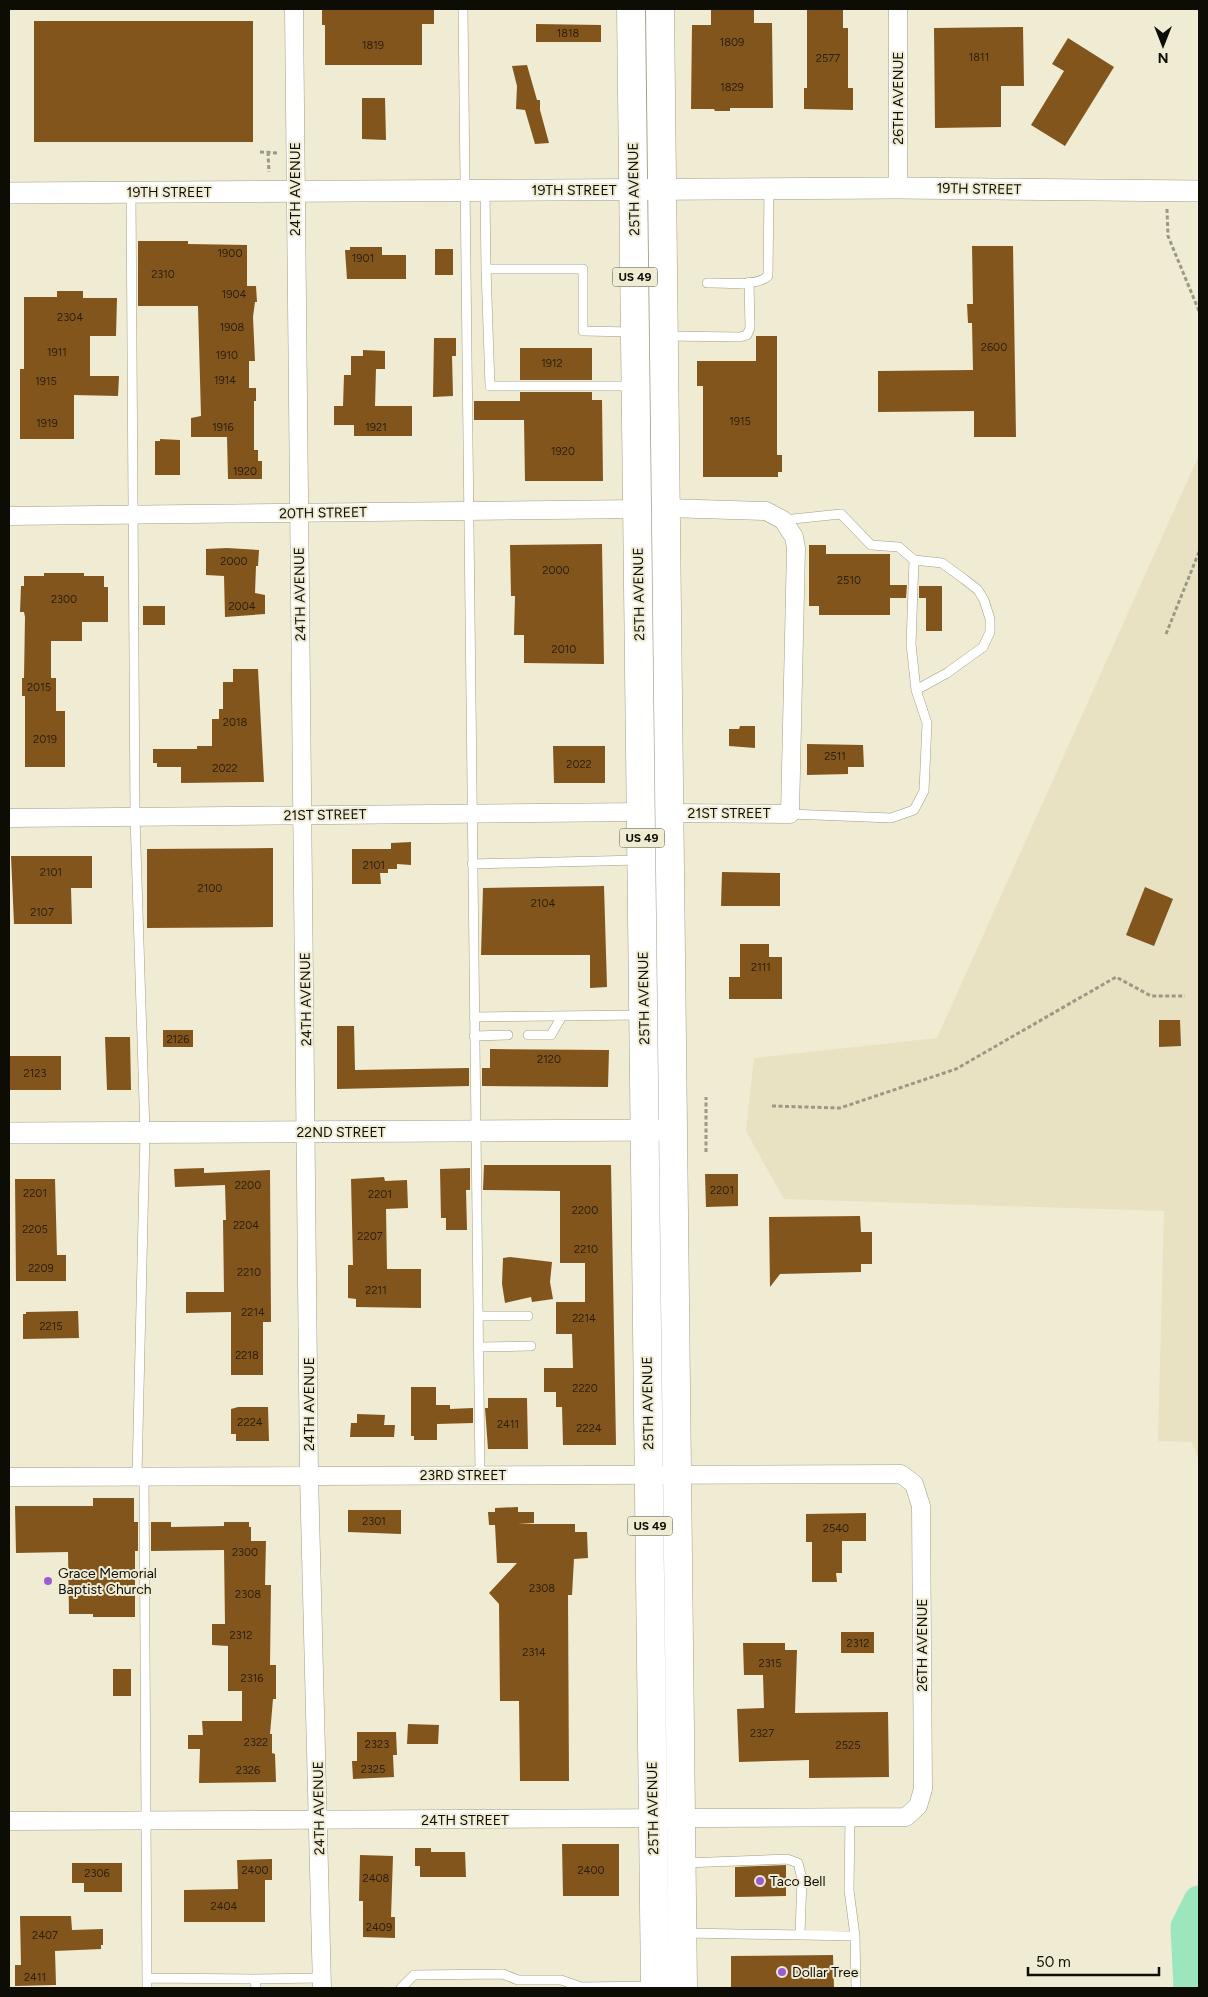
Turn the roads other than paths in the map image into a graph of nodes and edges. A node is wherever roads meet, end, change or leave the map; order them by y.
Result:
1 (294, 9) edge
2 (463, 9) edge
3 (631, 9) edge
4 (660, 9) edge
5 (898, 9) edge
6 (898, 188) junction
7 (662, 189) junction
8 (769, 189) junction
9 (475, 190) junction
10 (634, 190) junction
11 (295, 191) junction
12 (1199, 191) edge
13 (9, 192) edge
14 (131, 192) junction
15 (486, 269) junction
16 (749, 282) junction
17 (707, 283) dead end
18 (636, 332) junction
19 (664, 336) junction
20 (636, 386) junction
21 (666, 508) junction
22 (638, 509) junction
23 (469, 511) junction
24 (299, 513) junction
25 (132, 514) junction
26 (9, 516) edge
27 (783, 520) junction
28 (914, 560) junction
29 (916, 690) junction
30 (642, 812) junction
31 (669, 813) junction
32 (472, 814) junction
33 (790, 814) junction
34 (304, 815) junction
35 (135, 817) junction
36 (9, 818) edge
37 (642, 860) junction
38 (472, 864) junction
39 (644, 1015) junction
40 (474, 1016) junction
41 (562, 1016) junction
42 (508, 1035) dead end
43 (528, 1035) dead end
44 (474, 1036) junction
45 (673, 1130) junction
46 (645, 1131) junction
47 (307, 1132) junction
48 (475, 1132) junction
49 (9, 1133) edge
50 (146, 1133) junction
51 (479, 1316) junction
52 (528, 1316) dead end
53 (531, 1346) dead end
54 (479, 1347) junction
55 (480, 1475) junction
56 (140, 1476) junction
57 (309, 1476) junction
58 (649, 1476) junction
59 (678, 1476) junction
60 (9, 1477) edge
61 (914, 1484) joint
62 (918, 1806) joint
63 (653, 1817) junction
64 (681, 1817) junction
65 (850, 1817) junction
66 (319, 1820) junction
67 (9, 1821) edge
68 (144, 1821) junction
69 (682, 1863) junction
70 (682, 1933) junction
71 (800, 1934) junction
72 (855, 1936) junction
73 (147, 1978) junction
74 (322, 1983) edge
75 (212, 1984) edge
76 (255, 1984) edge
77 (655, 1987) edge
78 (147, 1988) edge
79 (401, 1988) edge
80 (581, 1988) edge
81 (683, 1988) edge
82 (856, 1988) edge

1 - 11 street, 24TH AVENUE
2 - 9 lane
3 - 10 main road, 25TH AVENUE / US 49
4 - 7 main road, 25TH AVENUE / US 49
5 - 6 street, 26TH AVENUE
6 - 8 street, 19TH STREET
6 - 12 street, 19TH STREET
7 - 8 street, 19TH STREET
7 - 10 street, 19TH STREET
7 - 19 main road, 25TH AVENUE / US 49
8 - 16 lane
9 - 10 street, 19TH STREET
9 - 11 street, 19TH STREET
9 - 15 lane
9 - 23 lane
10 - 18 main road, 25TH AVENUE / US 49
11 - 14 street, 19TH STREET
11 - 24 street, 24TH AVENUE
13 - 14 street, 19TH STREET
14 - 25 lane
15 - 18 lane
15 - 20 lane
16 - 17 lane
16 - 19 lane
18 - 20 main road, 25TH AVENUE / US 49
19 - 21 main road, 25TH AVENUE / US 49
20 - 22 main road, 25TH AVENUE / US 49
21 - 27 street
21 - 31 main road, 25TH AVENUE / US 49
22 - 23 street, 20TH STREET
22 - 30 main road, 25TH AVENUE / US 49
23 - 24 street, 20TH STREET
23 - 32 lane
24 - 25 street, 20TH STREET
24 - 34 street, 24TH AVENUE
25 - 26 street, 20TH STREET
25 - 35 lane
27 - 28 lane
27 - 33 street
28 - 29 lane
28 - 29 lane
29 - 33 lane
30 - 32 street, 21ST STREET
30 - 37 main road, 25TH AVENUE / US 49
31 - 33 street, 21ST STREET
31 - 45 main road, 25TH AVENUE / US 49
32 - 34 street, 21ST STREET
32 - 38 lane
34 - 35 street, 21ST STREET
34 - 47 street, 24TH AVENUE
35 - 36 street, 21ST STREET
35 - 50 lane
37 - 38 lane
37 - 39 main road, 25TH AVENUE / US 49
38 - 40 lane
39 - 41 lane
39 - 46 main road, 25TH AVENUE / US 49
40 - 41 lane
40 - 44 lane
41 - 43 lane
42 - 44 lane
44 - 48 lane
45 - 46 street, 22ND STREET
45 - 59 main road, 25TH AVENUE / US 49
46 - 48 street, 22ND STREET
46 - 58 main road, 25TH AVENUE / US 49
47 - 48 street, 22ND STREET
47 - 50 street, 22ND STREET
47 - 57 street, 24TH AVENUE
48 - 51 lane
49 - 50 street, 22ND STREET
50 - 56 lane
51 - 52 lane
51 - 54 lane
53 - 54 lane
54 - 55 lane
55 - 57 street, 23RD STREET
55 - 58 street, 23RD STREET
56 - 57 street, 23RD STREET
56 - 60 street, 23RD STREET
56 - 68 lane
57 - 66 street, 24TH AVENUE
58 - 59 street, 23RD STREET
58 - 63 main road, 25TH AVENUE / US 49
59 - 61 street, 23RD STREET
59 - 64 main road, 25TH AVENUE / US 49
61 - 62 street, 26TH AVENUE
62 - 65 street, 24TH STREET
63 - 64 street, 24TH STREET
63 - 66 street, 24TH STREET
63 - 77 main road, 25TH AVENUE / US 49
64 - 65 street, 24TH STREET
64 - 69 main road, 25TH AVENUE / US 49
65 - 72 lane
66 - 68 street, 24TH STREET
66 - 74 street, 24TH AVENUE
67 - 68 street, 24TH STREET
68 - 73 lane
69 - 70 main road, 25TH AVENUE / US 49
69 - 71 lane
70 - 71 lane
70 - 81 main road, 25TH AVENUE / US 49
71 - 72 lane
72 - 82 lane
73 - 75 lane
73 - 78 lane
74 - 76 lane
75 - 76 lane
77 - 80 lane
79 - 80 lane

